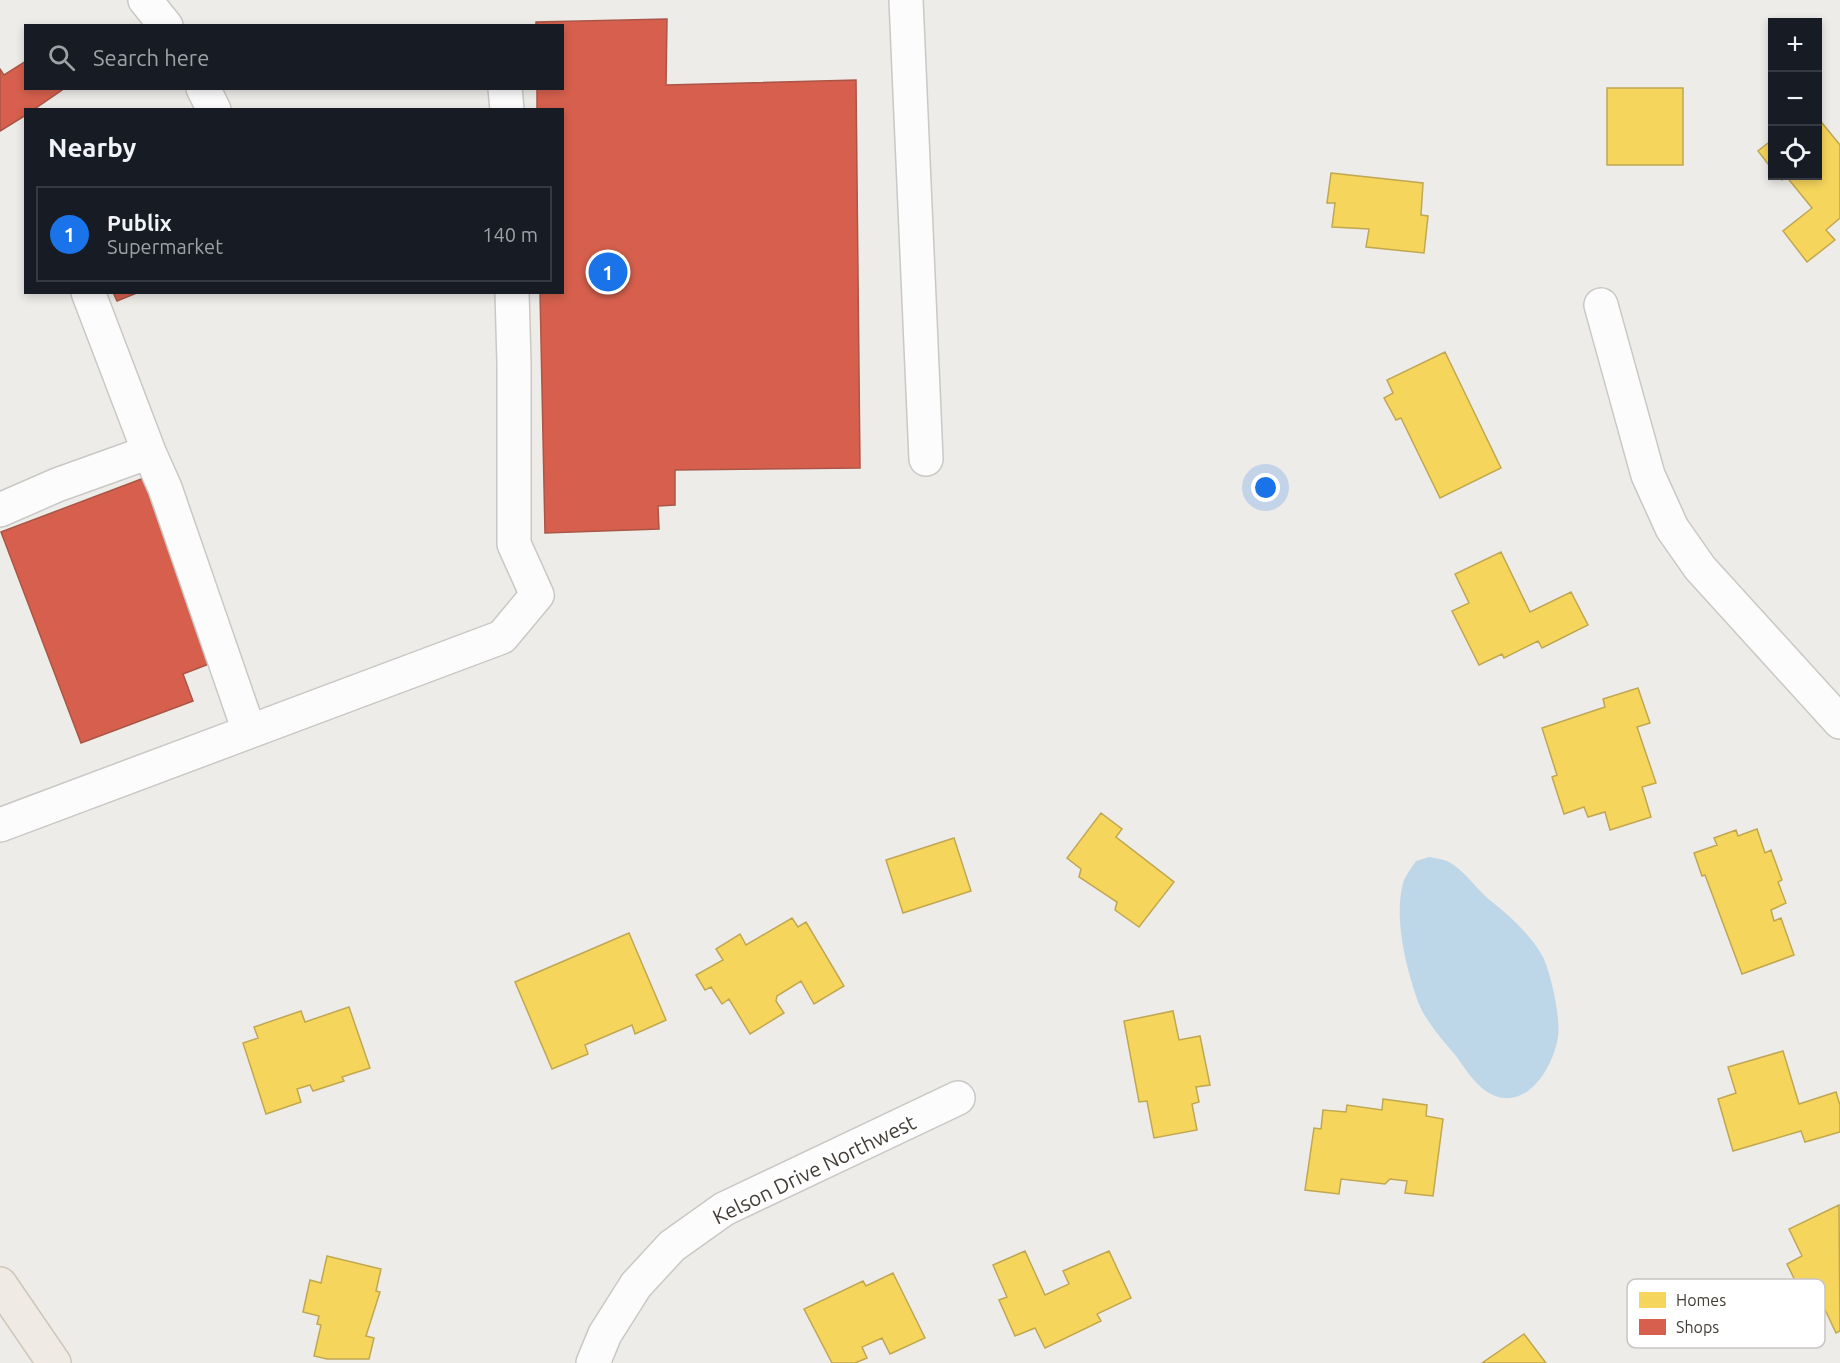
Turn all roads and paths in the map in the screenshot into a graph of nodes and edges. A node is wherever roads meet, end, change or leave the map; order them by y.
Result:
1 (145, 0) edge
2 (906, 0) edge
3 (163, 24) edge
4 (204, 90) edge
5 (505, 90) edge
6 (213, 108) edge
7 (507, 108) edge
8 (89, 294) edge
9 (512, 294) edge
10 (1601, 305) dead end
11 (149, 452) junction
12 (926, 459) dead end
13 (0, 510) edge
14 (1840, 722) edge
15 (249, 730) junction
16 (0, 825) edge
17 (958, 1098) dead end
18 (0, 1284) edge
19 (54, 1363) edge
20 (593, 1363) edge

1 - 3 street
2 - 12 street
4 - 6 street
5 - 7 street
8 - 11 street
9 - 15 street
10 - 14 street
11 - 13 street
11 - 15 street
15 - 16 street
17 - 20 street, Kelson Drive Northwest
18 - 19 main road

